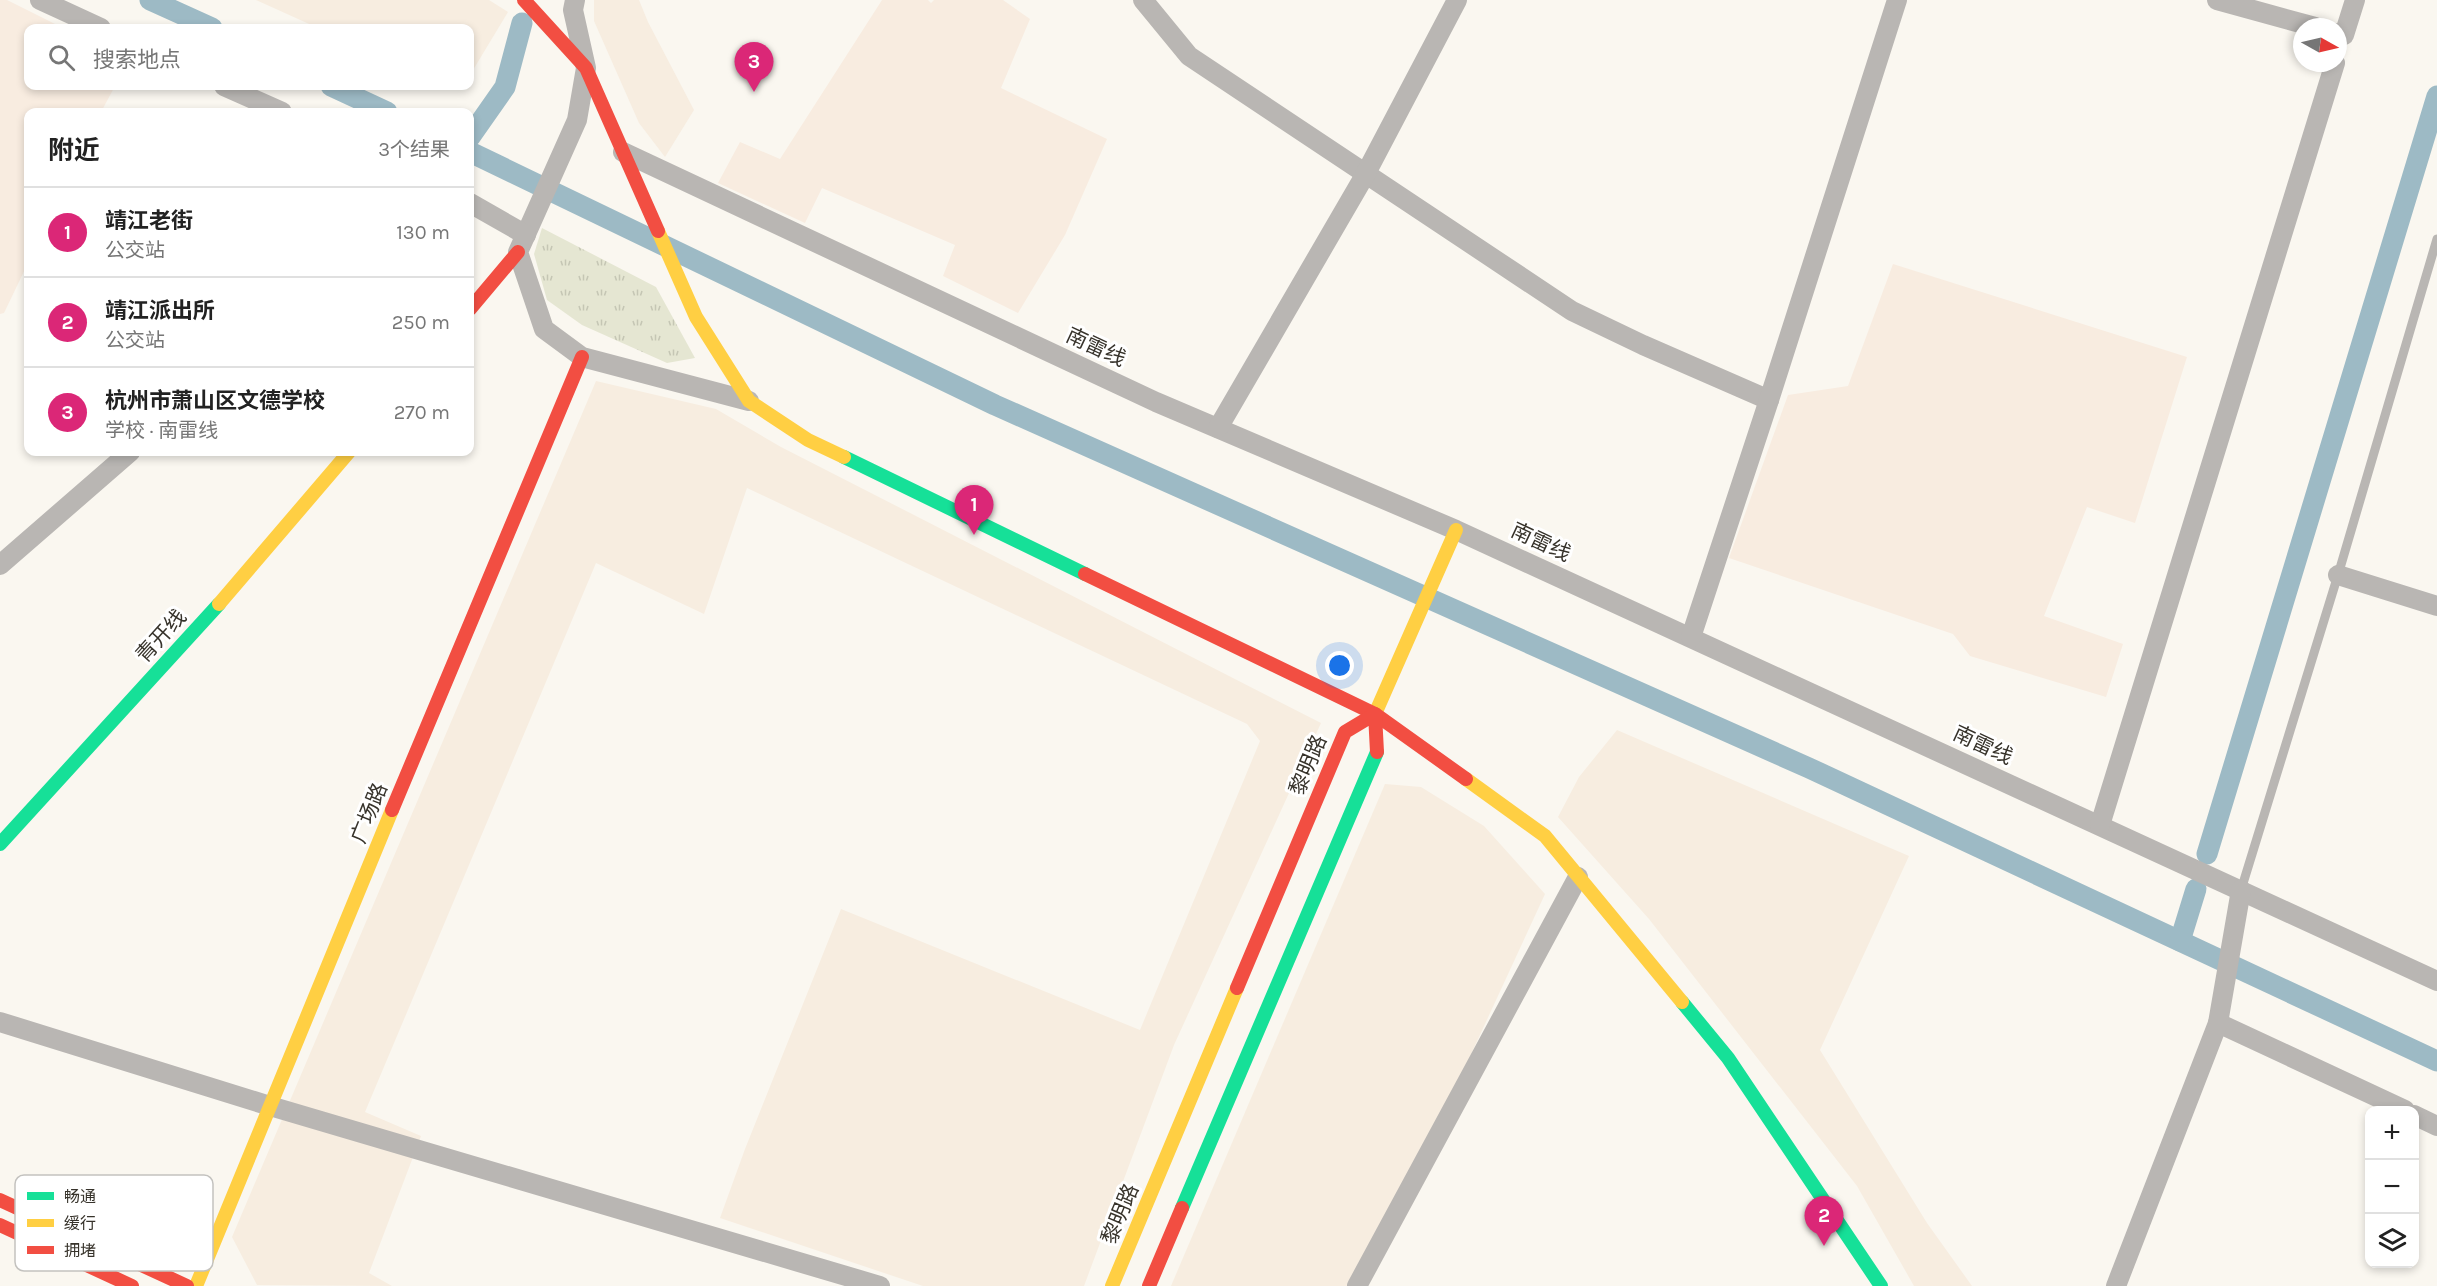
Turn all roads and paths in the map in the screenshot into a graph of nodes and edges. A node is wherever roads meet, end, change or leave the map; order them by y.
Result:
1 (40, 0) edge
2 (524, 0) edge
3 (574, 0) edge
4 (1143, 0) edge
5 (1457, 0) edge
6 (1898, 0) edge
7 (2217, 0) edge
8 (2355, 0) edge
9 (2293, 21) edge
10 (2347, 21) edge
11 (92, 24) edge
12 (586, 68) junction
13 (2332, 72) edge
14 (233, 90) edge
15 (273, 108) edge
16 (623, 152) junction
17 (1365, 175) junction
18 (474, 205) edge
19 (525, 236) junction
20 (2437, 239) edge
21 (474, 304) edge
22 (582, 357) junction
23 (1769, 400) junction
24 (749, 401) junction
25 (1218, 428) junction
26 (124, 456) edge
27 (346, 456) edge
28 (1456, 530) junction
29 (0, 565) edge
30 (2338, 575) junction
31 (2437, 606) edge
32 (1691, 637) junction
33 (1375, 714) junction
34 (2100, 825) junction
35 (0, 844) edge
36 (1578, 877) junction
37 (2241, 890) junction
38 (2437, 981) edge
39 (2219, 1016) junction
40 (0, 1022) edge
41 (270, 1106) junction
42 (2397, 1106) edge
43 (2419, 1117) edge
44 (2437, 1125) edge
45 (0, 1200) edge
46 (15, 1207) edge
47 (0, 1225) edge
48 (15, 1232) edge
49 (213, 1245) edge
50 (100, 1271) edge
51 (154, 1271) edge
52 (202, 1271) edge
53 (132, 1286) edge
54 (187, 1286) edge
55 (196, 1286) edge
56 (879, 1286) edge
57 (1112, 1286) edge
58 (1149, 1286) edge
59 (1357, 1286) edge
60 (1881, 1286) edge
61 (2116, 1286) edge

1 - 11 street
2 - 12 main road
3 - 12 street
4 - 17 street
5 - 17 street
6 - 23 street
7 - 9 street
8 - 10 street
12 - 16 main road
12 - 19 street
13 - 34 street
14 - 15 street
16 - 24 main road
16 - 25 street, 南雷线
17 - 23 street
17 - 25 street
18 - 19 street
19 - 21 main road
19 - 22 street
20 - 30 lane
22 - 24 street
22 - 41 main road, 广场路
23 - 32 street
24 - 33 main road
25 - 28 street, 南雷线
26 - 29 street
27 - 35 main road, 青开线
28 - 32 street, 南雷线
28 - 33 main road
30 - 31 street
30 - 37 lane
32 - 34 street, 南雷线
33 - 36 main road
33 - 57 main road, 黎明路
33 - 58 main road
34 - 37 street, 南雷线
36 - 59 street
36 - 60 main road
37 - 38 street, 南雷线
37 - 39 street
39 - 42 street
39 - 61 street
40 - 41 street
41 - 49 main road, 广场路
41 - 56 street
43 - 44 street
45 - 46 main road
47 - 48 main road
50 - 53 main road
51 - 54 main road
52 - 55 main road, 广场路

